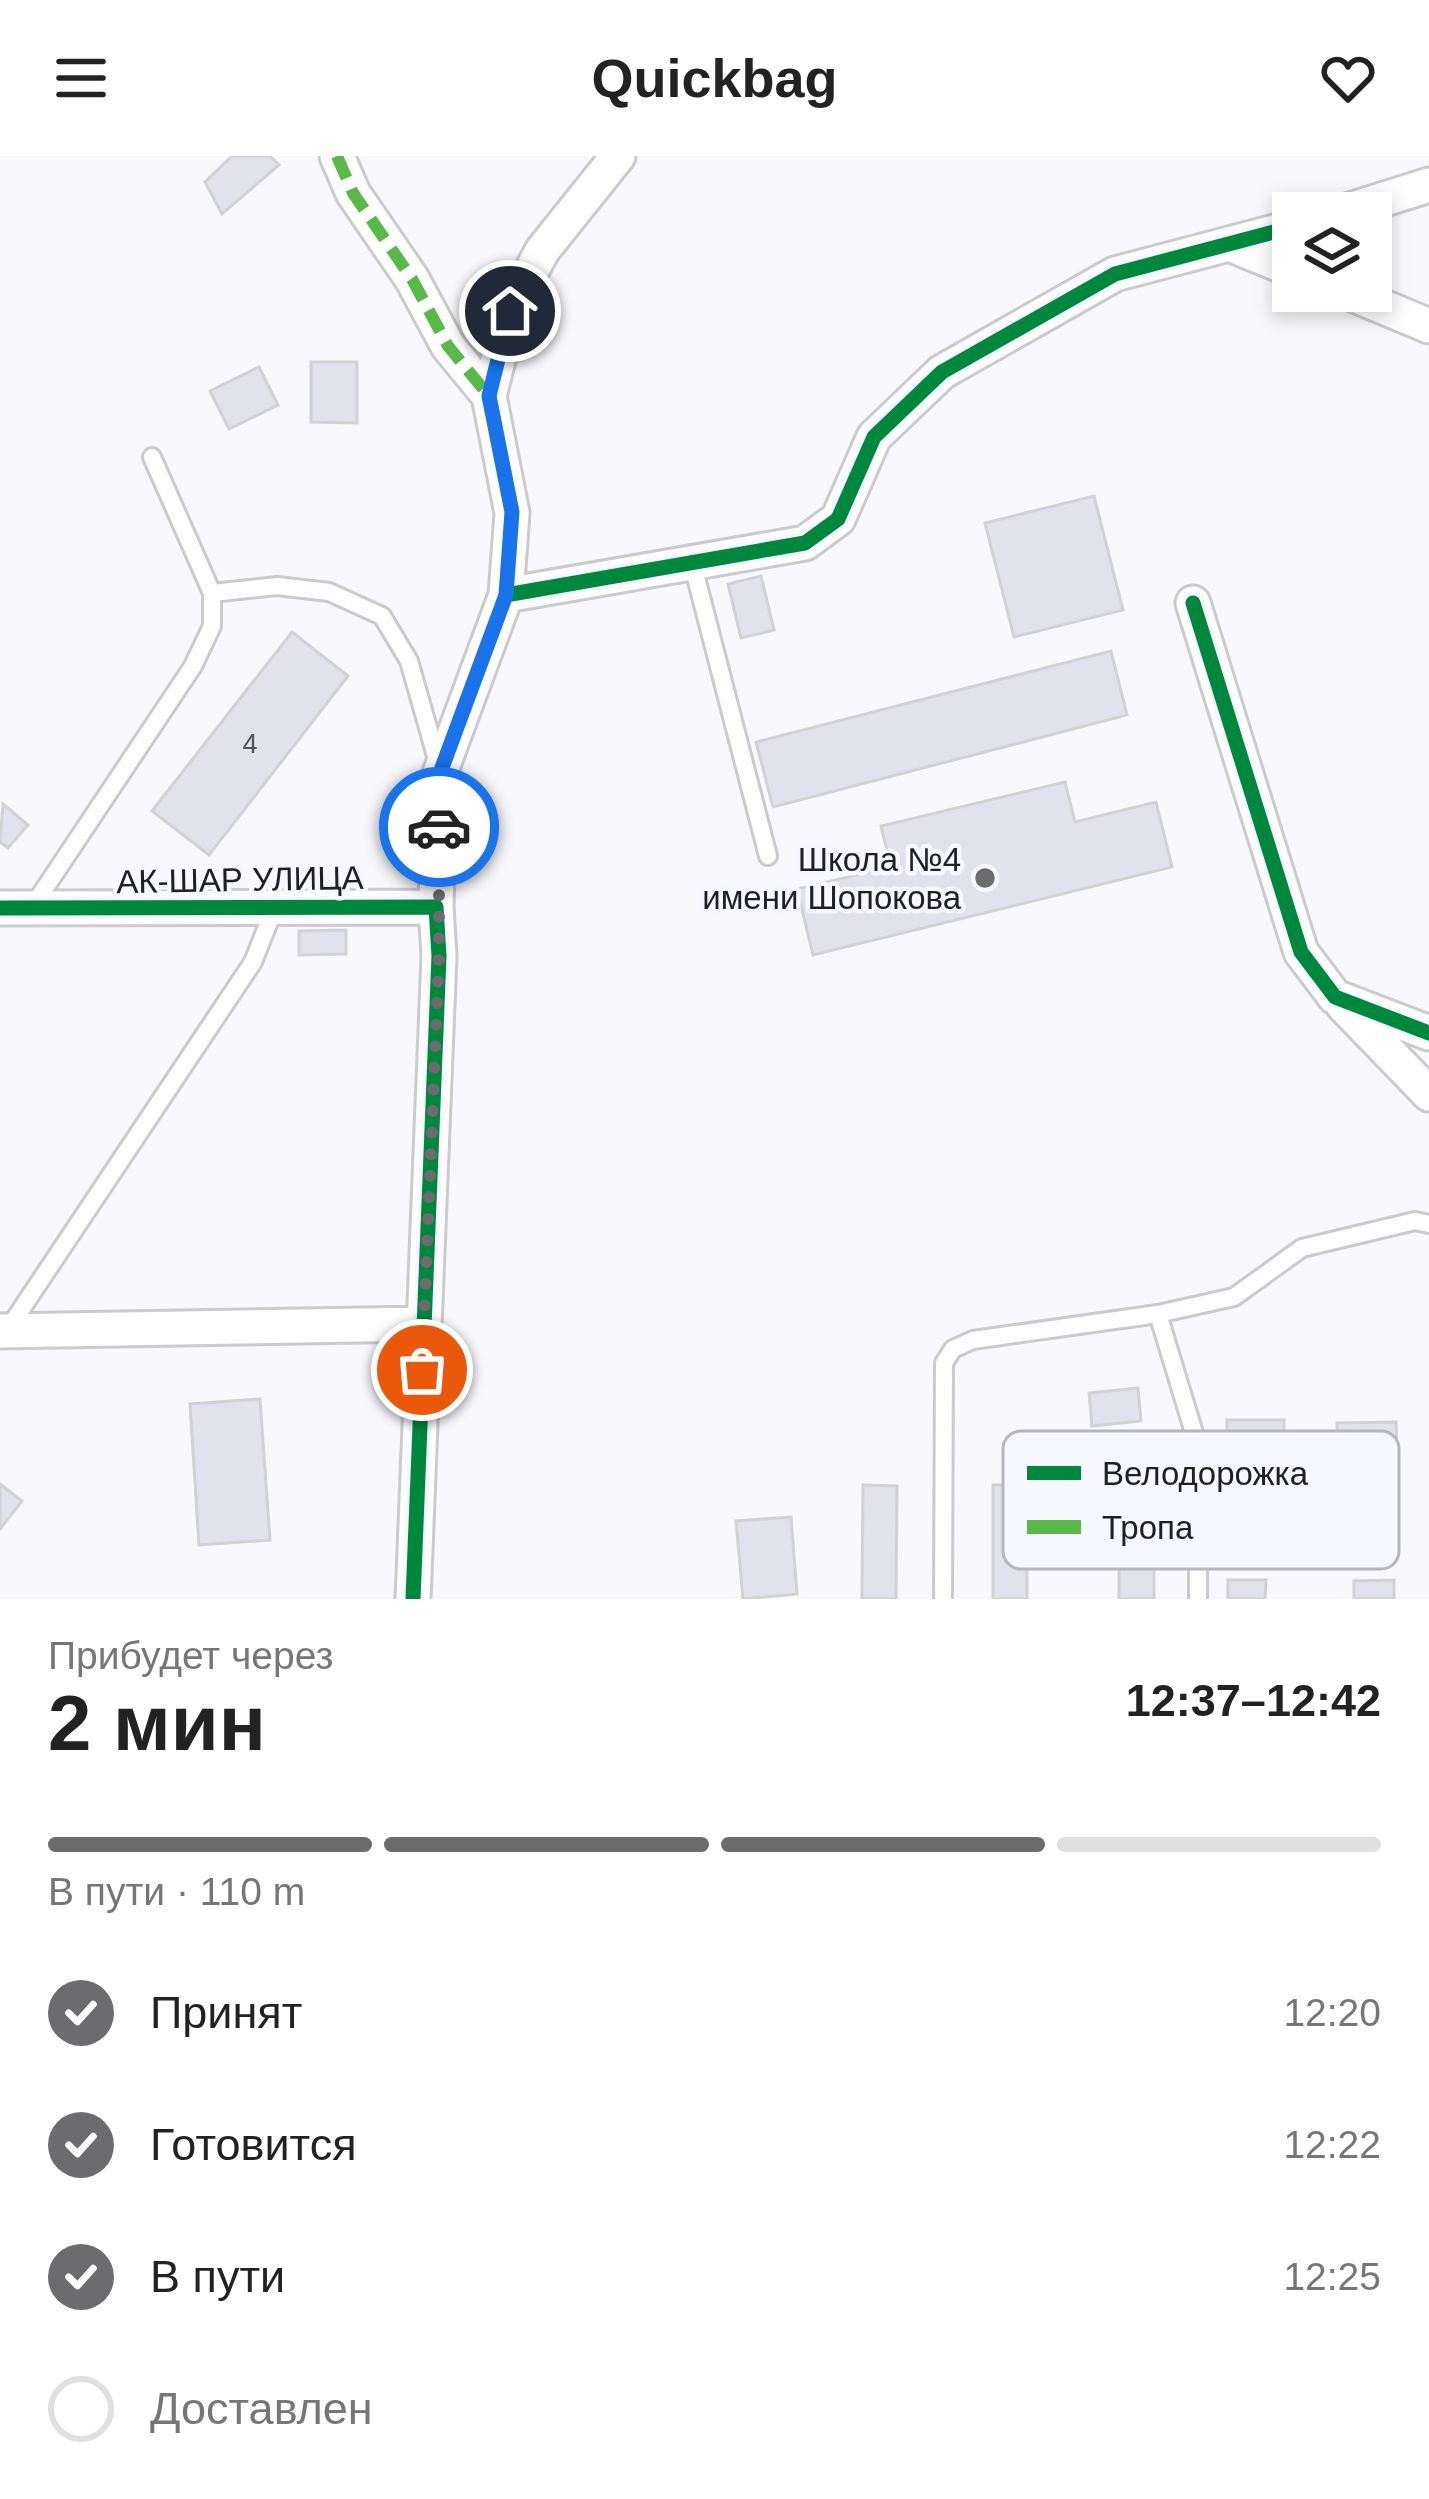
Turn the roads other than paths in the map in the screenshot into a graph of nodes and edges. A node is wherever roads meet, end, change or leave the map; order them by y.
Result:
1 (337, 156) edge
2 (618, 156) edge
3 (1429, 185) edge
4 (1392, 197) edge
5 (1272, 234) edge
6 (1234, 246) junction
7 (1272, 261) edge
8 (1392, 311) edge
9 (1429, 326) edge
10 (489, 396) junction
11 (152, 457) dead end
12 (692, 562) junction
13 (212, 593) junction
14 (506, 595) junction
15 (1193, 603) dead end
16 (440, 773) junction
17 (768, 856) dead end
18 (436, 907) junction
19 (16, 909) edge
20 (274, 909) junction
21 (1335, 997) junction
22 (1429, 1033) edge
23 (1429, 1094) edge
24 (1429, 1224) edge
25 (1158, 1314) junction
26 (424, 1324) junction
27 (2, 1334) edge
28 (1193, 1431) edge
29 (413, 1599) edge
30 (943, 1599) edge

1 - 10 street
2 - 10 street
3 - 4 street
5 - 6 street
6 - 7 street
6 - 12 street
8 - 9 street
10 - 14 street
11 - 13 lane
12 - 14 street
12 - 17 lane
13 - 16 lane
13 - 19 lane
14 - 16 street
15 - 21 street
16 - 18 street
18 - 20 street, АК-ШАР УЛИЦА
18 - 26 street
19 - 20 street, АК-ШАР УЛИЦА
20 - 27 lane
21 - 22 street
21 - 23 street
24 - 25 lane
25 - 28 lane
25 - 30 lane
26 - 27 street
26 - 29 street

